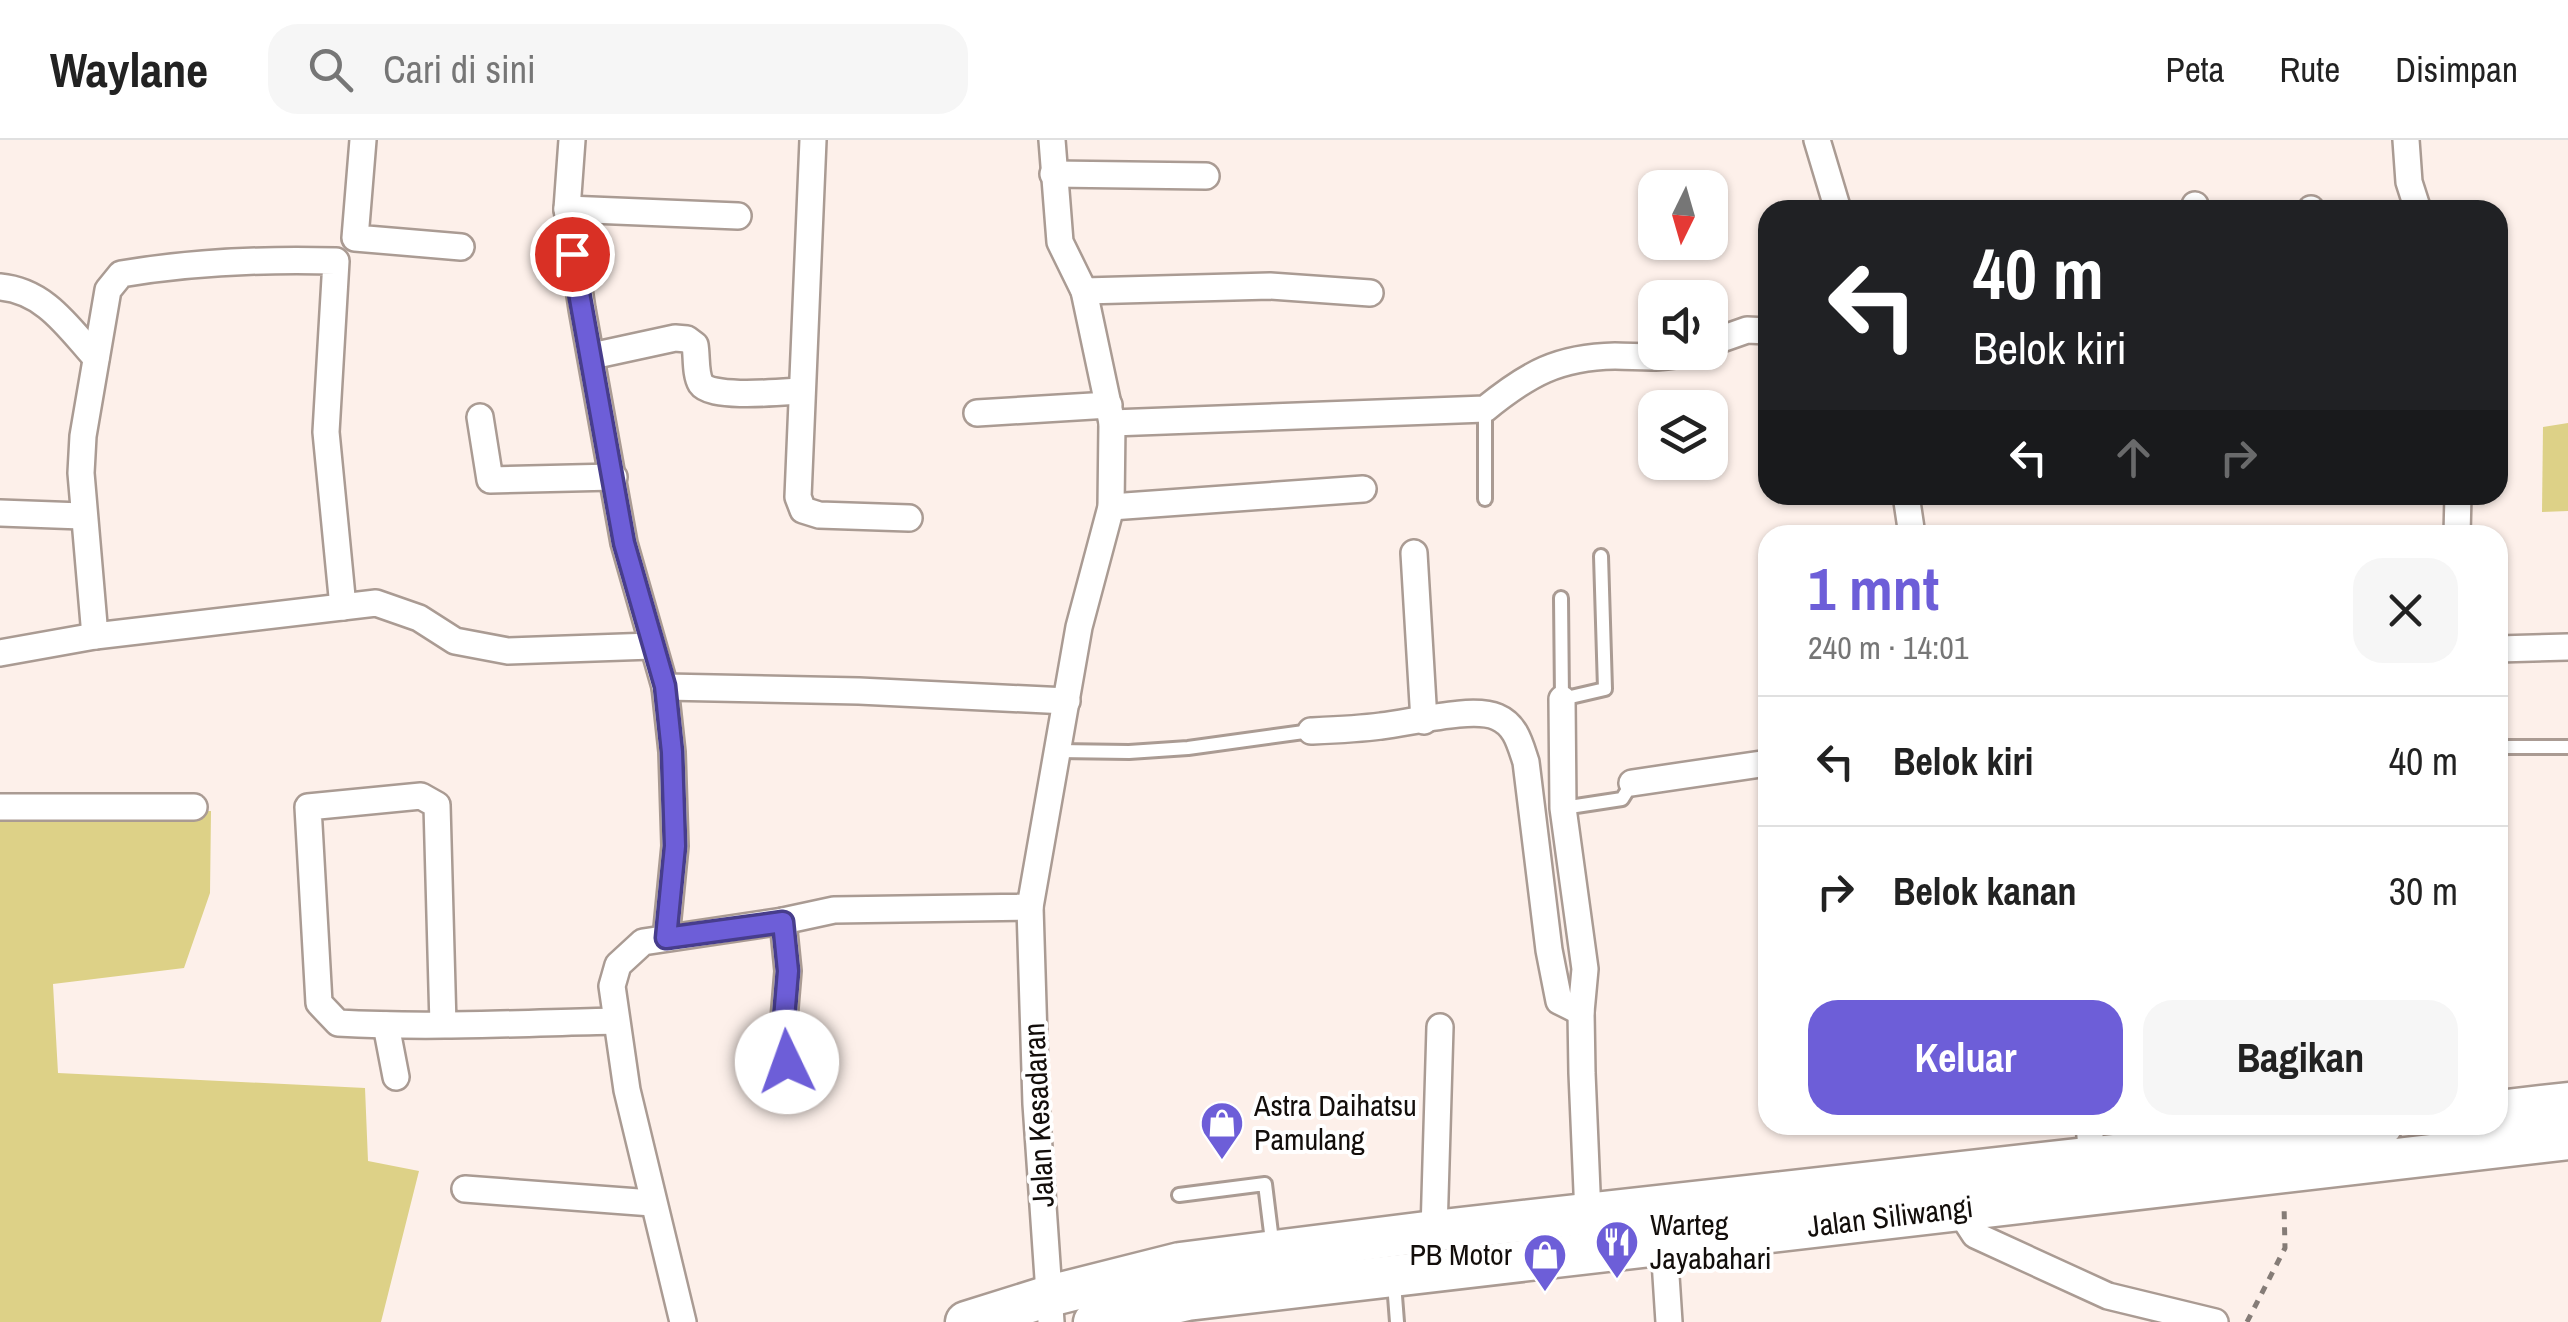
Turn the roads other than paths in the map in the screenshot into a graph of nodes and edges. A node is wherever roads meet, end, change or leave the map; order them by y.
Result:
1 (363, 140) edge
2 (571, 140) edge
3 (813, 140) edge
4 (1052, 140) edge
5 (1817, 140) edge
6 (2406, 140) edge
7 (1053, 174) junction
8 (1206, 176) dead end
9 (1835, 200) edge
10 (2415, 200) edge
11 (566, 209) junction
12 (738, 216) dead end
13 (462, 247) dead end
14 (0, 288) edge
15 (1084, 291) junction
16 (1370, 293) dead end
17 (1758, 330) edge
18 (1728, 337) edge
19 (592, 356) junction
20 (1638, 357) edge
21 (96, 358) junction
22 (801, 392) junction
23 (1486, 409) junction
24 (977, 414) dead end
25 (1110, 414) junction
26 (480, 417) dead end
27 (614, 477) junction
28 (1363, 489) dead end
29 (1486, 499) dead end
30 (1111, 507) junction
31 (0, 514) edge
32 (82, 516) junction
33 (909, 518) dead end
34 (1414, 553) dead end
35 (1601, 556) dead end
36 (1561, 598) dead end
37 (343, 607) junction
38 (96, 636) junction
39 (652, 646) junction
40 (2568, 647) edge
41 (2508, 649) edge
42 (0, 653) edge
43 (665, 686) junction
44 (1562, 699) junction
45 (1067, 702) junction
46 (1424, 721) junction
47 (1311, 731) joint
48 (2508, 747) edge
49 (2568, 747) edge
50 (1058, 751) junction
51 (1758, 764) edge
52 (1632, 783) joint
53 (0, 807) edge
54 (194, 807) dead end
55 (1563, 808) junction
56 (1030, 907) junction
57 (783, 922) junction
58 (666, 938) junction
59 (1581, 1012) junction
60 (615, 1021) junction
61 (444, 1025) junction
62 (386, 1026) junction
63 (1440, 1026) dead end
64 (787, 1062) dead end
65 (396, 1077) dead end
66 (2568, 1102) edge
67 (2508, 1110) edge
68 (2211, 1135) edge
69 (2568, 1139) edge
70 (2091, 1142) edge
71 (465, 1189) dead end
72 (1179, 1195) dead end
73 (652, 1203) junction
74 (1958, 1208) junction
75 (1588, 1214) junction
76 (1434, 1231) junction
77 (1664, 1244) junction
78 (1274, 1251) junction
79 (1393, 1275) junction
80 (2108, 1296) junction
81 (1050, 1309) edge
82 (683, 1322) edge
83 (966, 1322) edge
84 (1094, 1322) edge
85 (1397, 1322) edge
86 (1669, 1322) edge
87 (2106, 1322) edge
88 (2216, 1322) edge

1 - 13 street
2 - 11 street
3 - 22 street
4 - 7 street, Jalan Kesadaran
5 - 9 street
6 - 10 street
7 - 8 street
7 - 15 street, Jalan Kesadaran
11 - 12 street
11 - 19 street
14 - 21 street
15 - 16 street
15 - 25 street, Jalan Kesadaran
17 - 18 street
19 - 22 street
19 - 27 street
20 - 23 street
21 - 32 street
21 - 37 street
22 - 33 street
23 - 25 street
23 - 29 lane
24 - 25 street
25 - 30 street, Jalan Kesadaran
26 - 27 street
27 - 39 street
28 - 30 street
30 - 45 street, Jalan Kesadaran
31 - 32 street
32 - 38 street
34 - 46 street
35 - 44 lane
36 - 44 lane
37 - 38 street
37 - 39 street
38 - 42 street
39 - 43 street
40 - 41 street
43 - 45 street
43 - 58 street
44 - 55 street
45 - 50 street, Jalan Kesadaran
46 - 47 street
46 - 59 street
47 - 50 lane
48 - 49 lane
50 - 56 street, Jalan Kesadaran
51 - 52 street
52 - 55 lane
53 - 54 street
55 - 59 street
56 - 57 street
56 - 81 street, Jalan Kesadaran
57 - 58 street
57 - 64 street
58 - 60 street
59 - 75 street
60 - 61 street
60 - 73 street
61 - 62 street
61 - 62 street
62 - 65 street
63 - 76 street
66 - 67 main road
68 - 70 main road, Jalan Siliwangi
69 - 74 main road, Jalan Siliwangi
70 - 75 main road, Jalan Siliwangi
71 - 73 street
72 - 78 lane
73 - 82 street
74 - 77 main road, Jalan Siliwangi
74 - 80 street
75 - 76 main road, Jalan Siliwangi
76 - 78 main road, Jalan Siliwangi
77 - 79 main road, Jalan Siliwangi
77 - 86 street
78 - 81 main road, Jalan Siliwangi
79 - 84 main road, Jalan Siliwangi
79 - 85 lane
80 - 87 street
80 - 88 street
81 - 83 main road, Jalan Siliwangi

